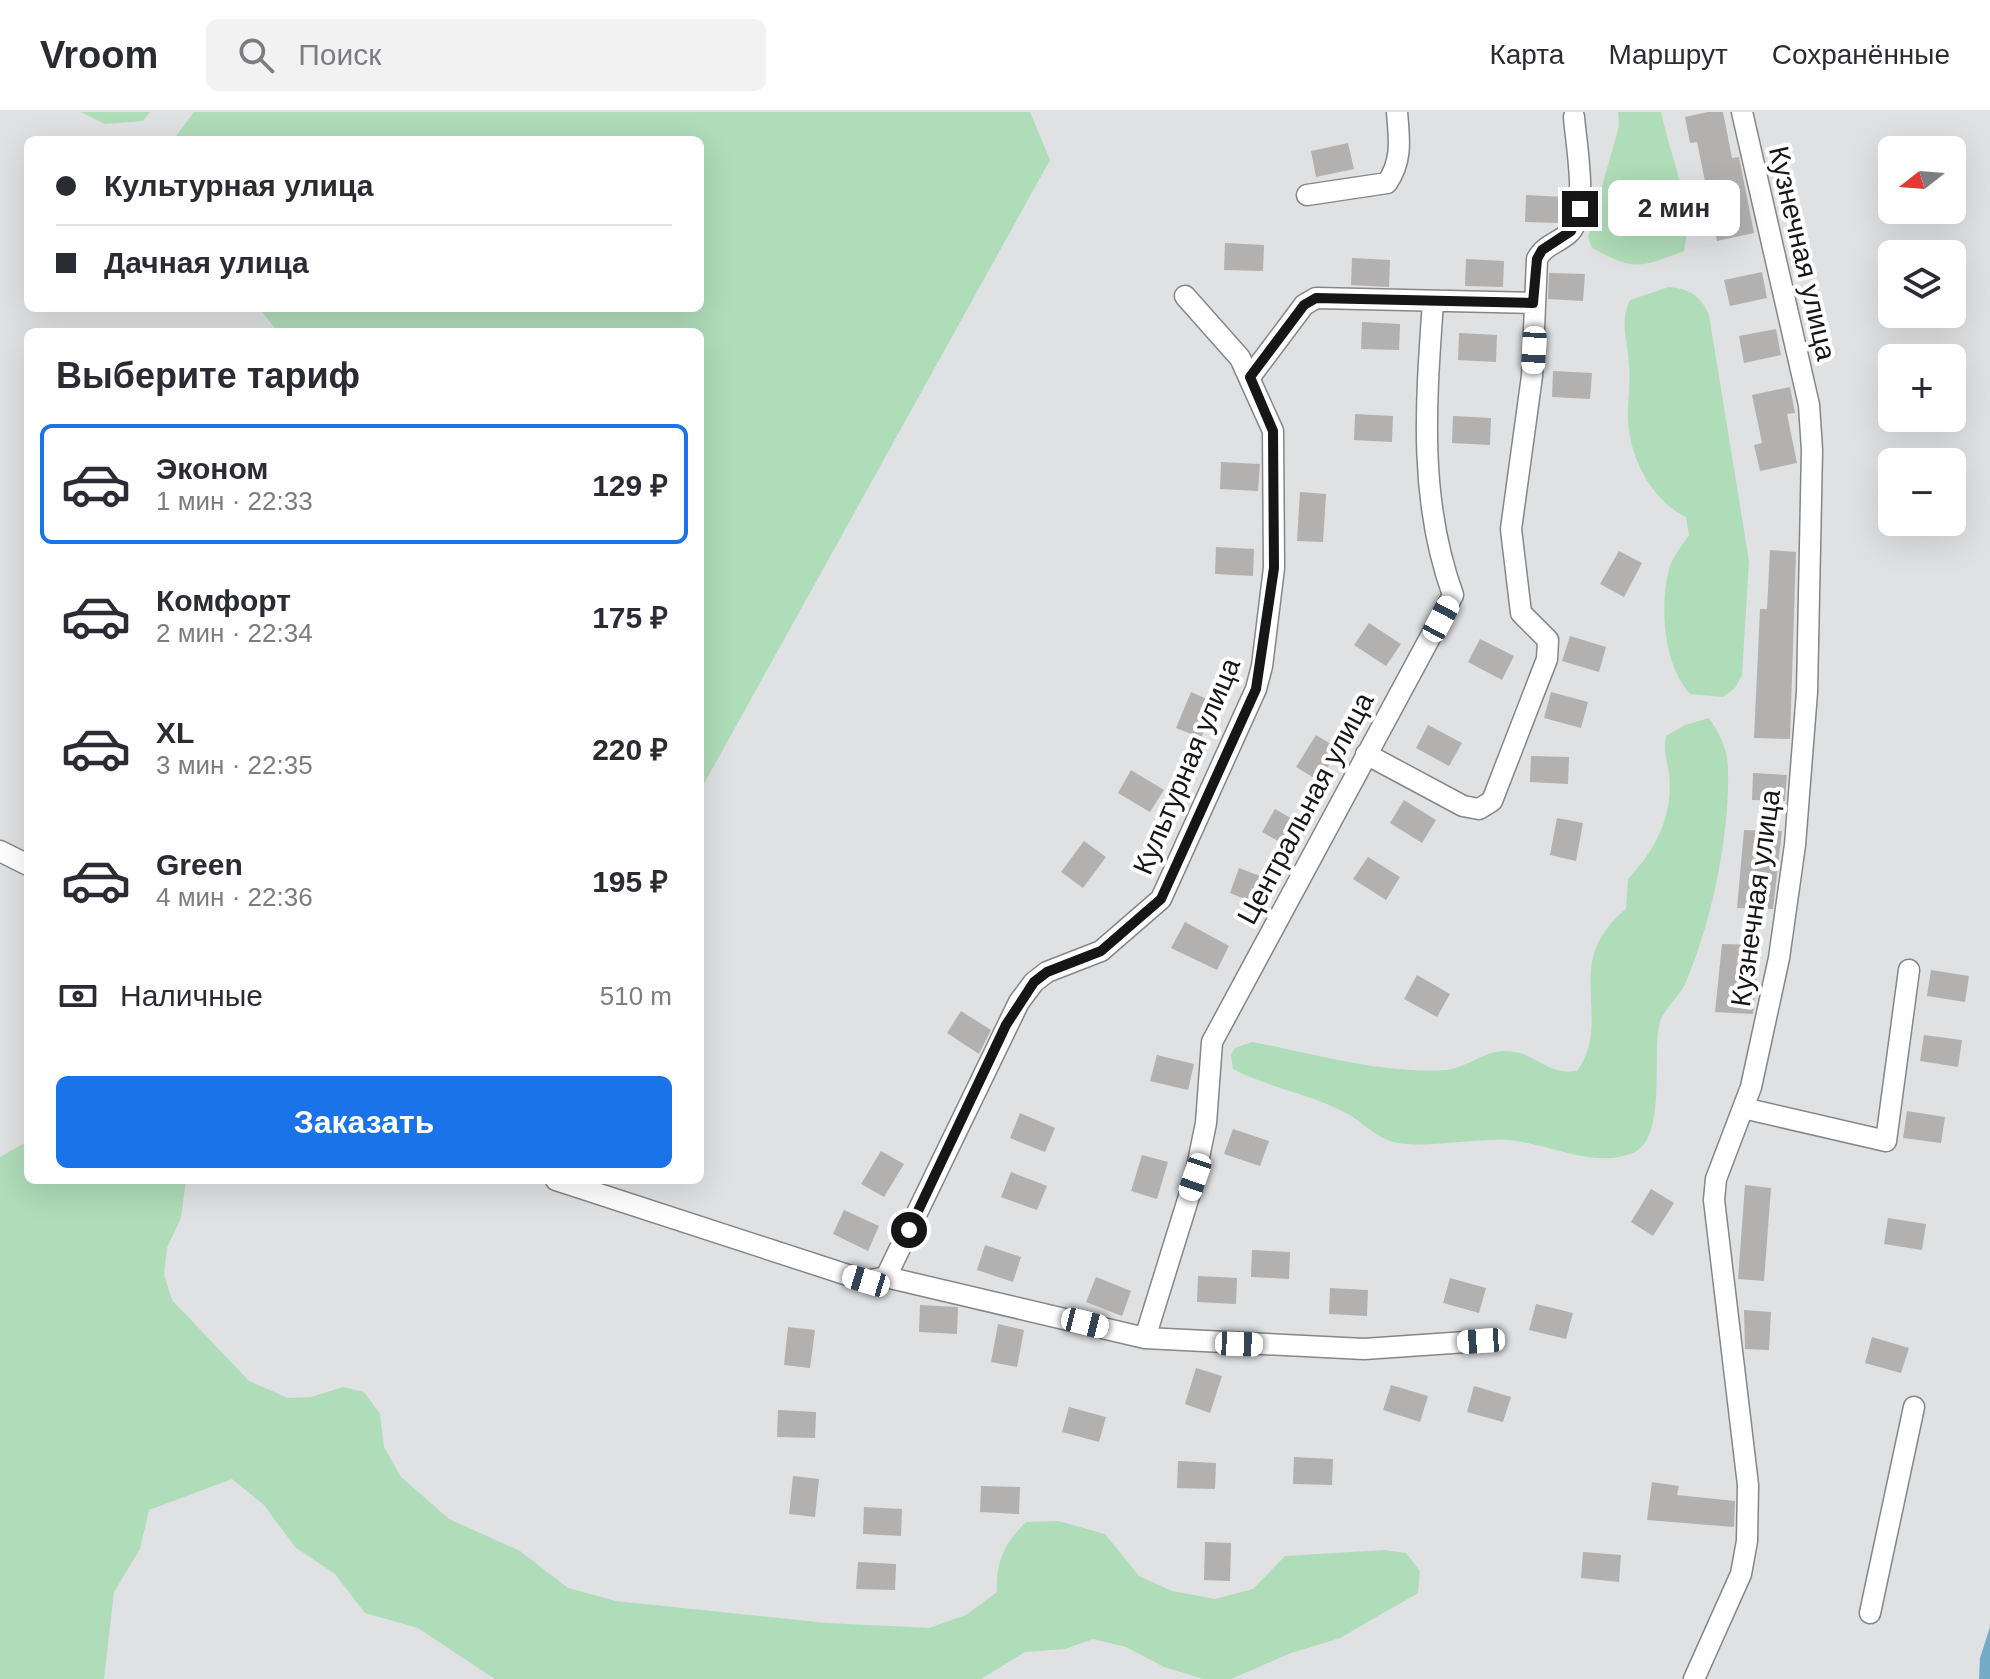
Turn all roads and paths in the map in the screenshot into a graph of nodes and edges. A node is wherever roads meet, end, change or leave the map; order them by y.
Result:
1 (1397, 112) edge
2 (1742, 112) edge
3 (1574, 117) dead end
4 (1307, 195) dead end
5 (1185, 296) dead end
6 (1433, 302) junction
7 (1533, 303) junction
8 (1250, 377) junction
9 (1366, 754) junction
10 (0, 851) edge
11 (24, 863) edge
12 (1909, 970) dead end
13 (1743, 1108) junction
14 (568, 1184) edge
15 (886, 1277) junction
16 (1145, 1338) junction
17 (1481, 1341) dead end
18 (1914, 1407) dead end
19 (1870, 1613) dead end
20 (1694, 1679) edge

1 - 4 street
2 - 13 street, Кузнечная улица
3 - 7 street
5 - 8 street, Культурная улица
6 - 7 street
6 - 8 street
6 - 9 street, Центральная улица
7 - 9 street
8 - 15 street, Культурная улица
9 - 16 street, Центральная улица
10 - 11 street
12 - 13 street
13 - 20 street, Кузнечная улица
14 - 15 street
15 - 16 street
16 - 17 street
18 - 19 street

